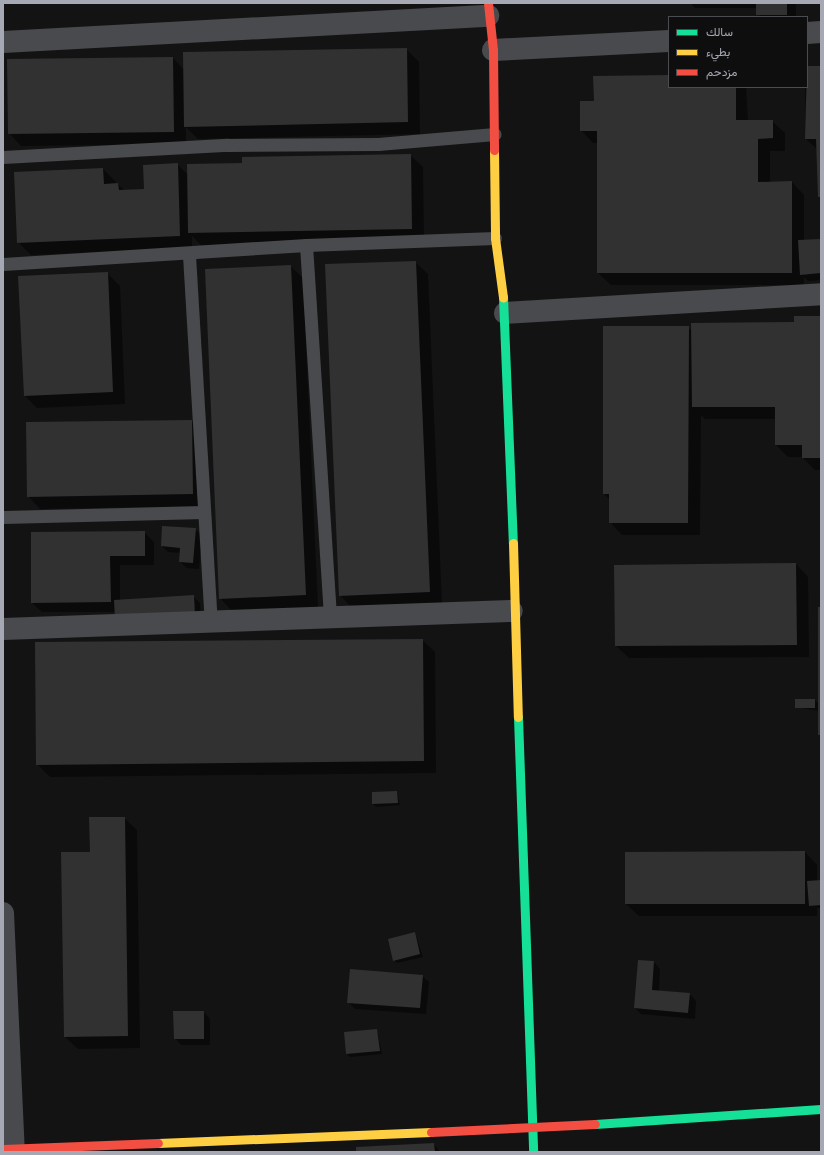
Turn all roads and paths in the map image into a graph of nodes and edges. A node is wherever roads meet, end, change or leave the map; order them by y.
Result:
1 (488, 9) edge
2 (821, 32) edge
3 (808, 33) edge
4 (668, 41) edge
5 (3, 42) edge
6 (493, 50) junction
7 (495, 134) junction
8 (3, 157) edge
9 (495, 238) junction
10 (306, 245) junction
11 (189, 255) junction
12 (3, 264) edge
13 (821, 294) edge
14 (505, 313) junction
15 (204, 512) junction
16 (3, 517) edge
17 (512, 611) junction
18 (330, 618) junction
19 (211, 623) junction
20 (3, 629) edge
21 (3, 913) edge
22 (821, 1109) edge
23 (532, 1128) junction
24 (10, 1150) edge
25 (533, 1152) edge

1 - 5 street
1 - 6 street
2 - 3 street
4 - 6 street
6 - 7 street
7 - 8 lane
7 - 9 street
9 - 10 lane
9 - 14 street
10 - 11 lane
10 - 18 lane
11 - 12 lane
11 - 15 lane
13 - 14 street
14 - 17 street
15 - 16 lane
15 - 19 lane
17 - 18 street
17 - 23 street
18 - 19 street
19 - 20 street
21 - 24 street
22 - 23 street
23 - 24 street
23 - 25 street

